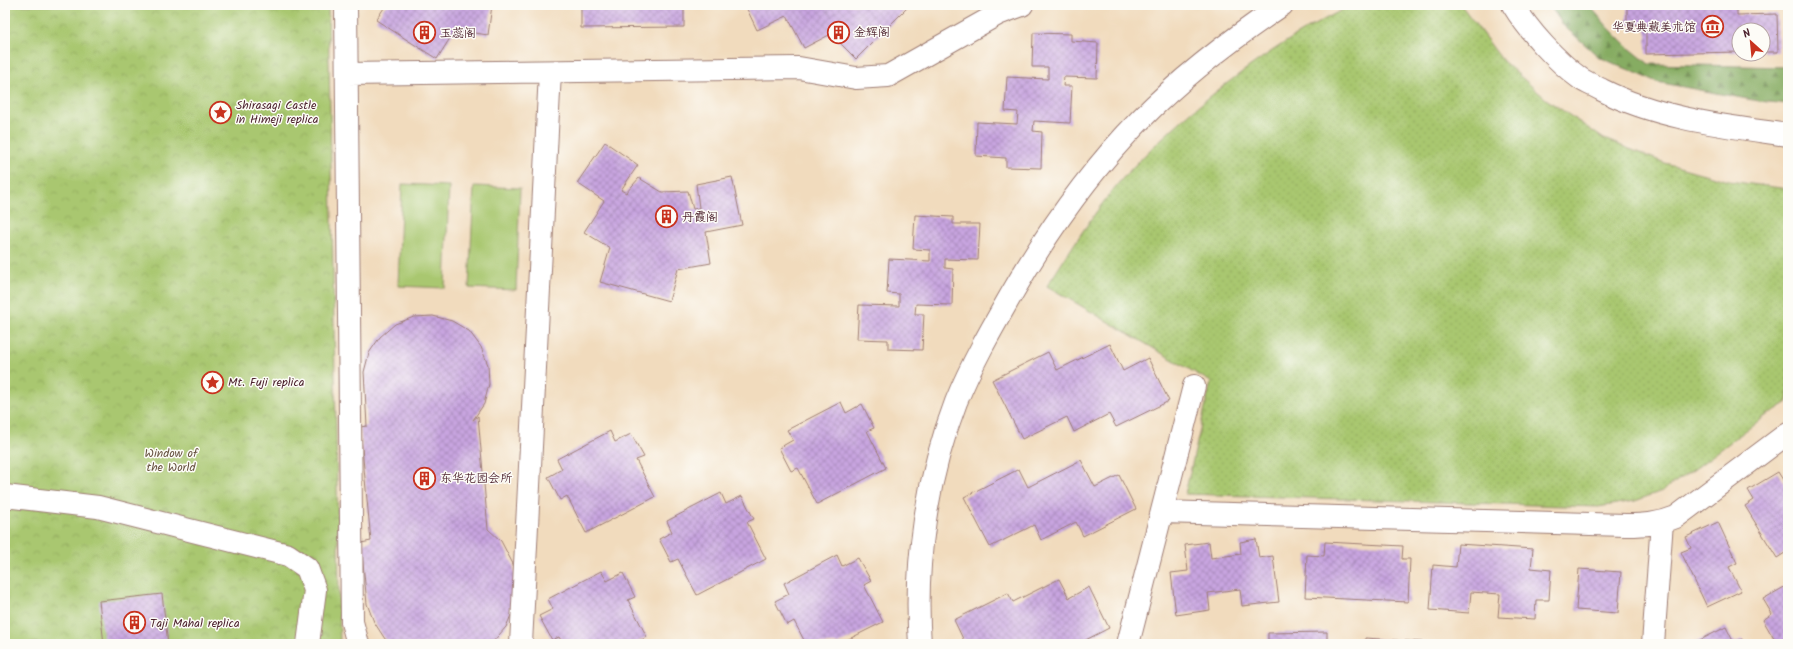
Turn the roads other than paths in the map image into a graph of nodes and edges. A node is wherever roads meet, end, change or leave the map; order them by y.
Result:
1 (346, 5) edge
2 (1022, 5) edge
3 (1282, 5) edge
4 (1513, 5) edge
5 (550, 72) junction
6 (347, 74) junction
7 (1788, 135) edge
8 (1194, 386) dead end
9 (1788, 433) edge
10 (5, 496) edge
11 (1162, 512) junction
12 (1662, 522) junction
13 (308, 644) edge
14 (358, 644) edge
15 (521, 644) edge
16 (920, 644) edge
17 (1128, 644) edge
18 (1653, 644) edge

1 - 6 street
2 - 5 street
3 - 16 street
4 - 7 street
5 - 6 street
5 - 15 street
6 - 14 street
8 - 11 street
9 - 12 street
10 - 13 street
11 - 12 street
11 - 17 street
12 - 18 street

